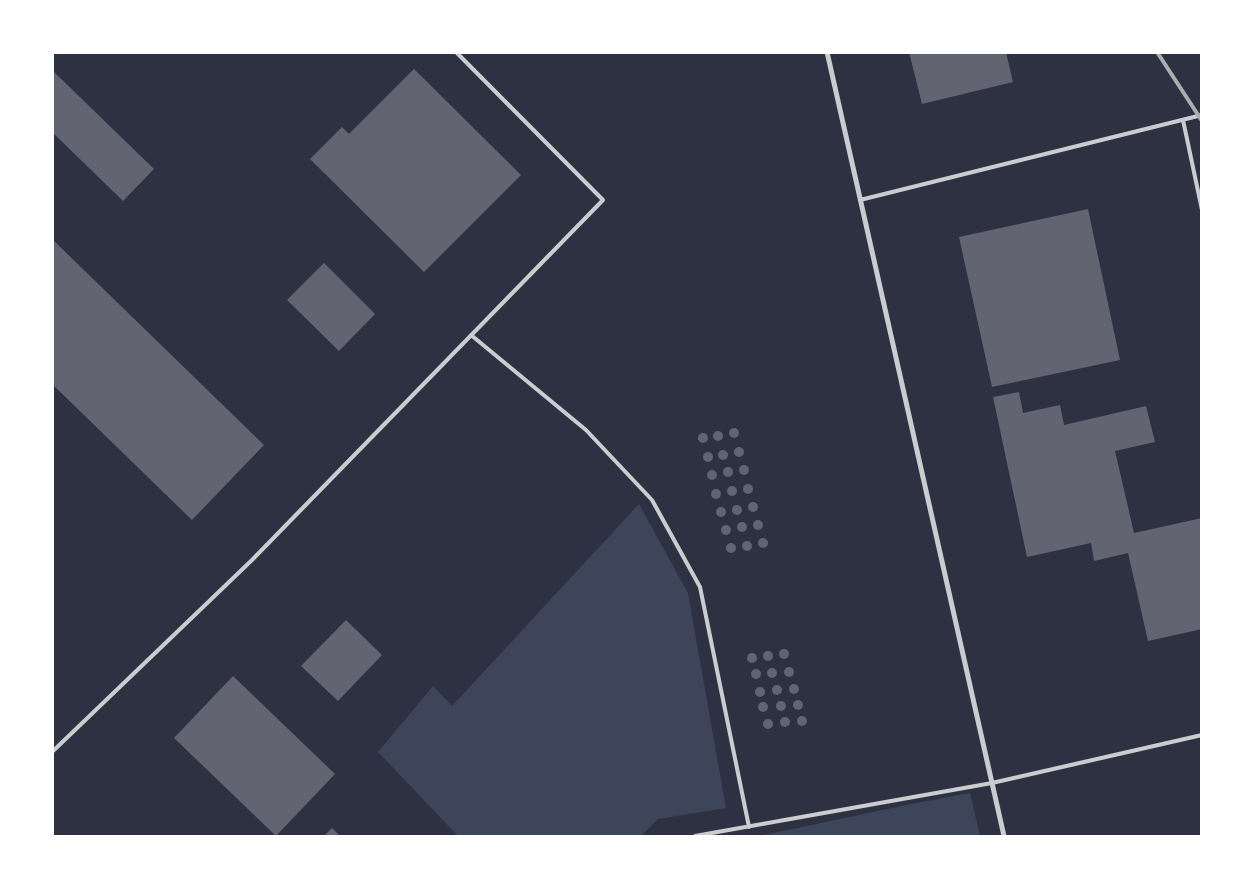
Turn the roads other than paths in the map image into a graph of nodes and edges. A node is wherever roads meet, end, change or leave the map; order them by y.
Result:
1 (456, 52) edge
2 (827, 52) edge
3 (1202, 115) edge
4 (1183, 120) junction
5 (860, 200) junction
6 (1202, 210) edge
7 (471, 335) junction
8 (1202, 735) edge
9 (52, 752) edge
10 (992, 783) junction
11 (749, 827) junction
12 (695, 836) edge
13 (1004, 836) edge

1 - 7 lane
2 - 5 street
3 - 4 lane
4 - 5 lane
4 - 6 lane
5 - 10 street
7 - 9 lane
7 - 11 lane
8 - 10 lane
10 - 11 lane
10 - 13 street
11 - 12 lane

